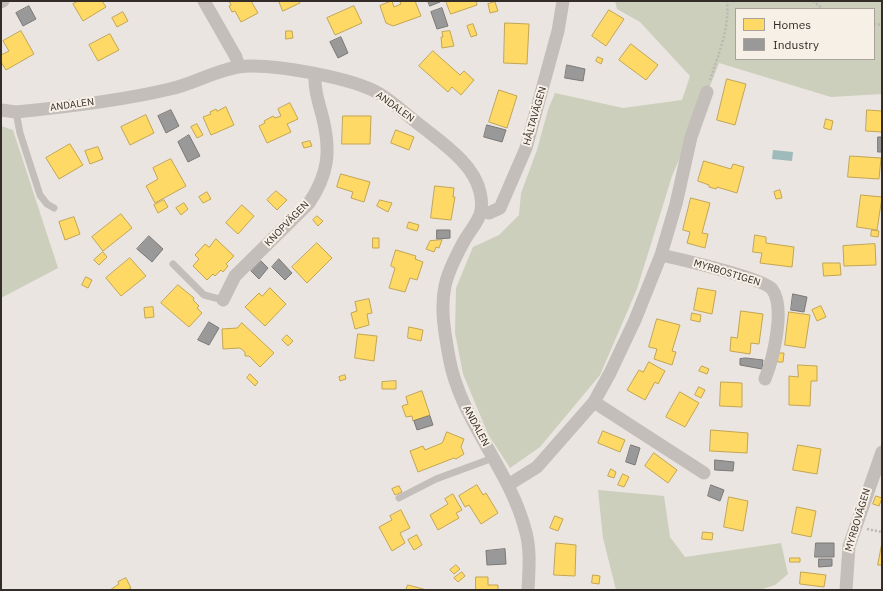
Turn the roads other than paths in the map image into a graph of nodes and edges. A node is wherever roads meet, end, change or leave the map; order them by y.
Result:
1 (204, 1) edge
2 (563, 1) edge
3 (239, 67) junction
4 (314, 74) junction
5 (707, 92) road end
6 (1, 110) edge
7 (16, 112) junction
8 (54, 208) dead end
9 (482, 211) junction
10 (661, 255) junction
11 (173, 264) dead end
12 (223, 300) joint
13 (765, 378) dead end
14 (594, 402) junction
15 (882, 452) edge
16 (493, 458) junction
17 (704, 474) dead end
18 (508, 485) junction
19 (399, 498) dead end
20 (528, 590) edge
21 (846, 590) edge

1 - 3 street
2 - 9 street, HÅLTAVÄGEN
3 - 4 street, ANDALEN
3 - 7 street, ANDALEN
4 - 9 street, ANDALEN
4 - 12 street, KNOPVÄGEN
5 - 10 street
6 - 7 street, ANDALEN
7 - 8 lane
9 - 16 street, ANDALEN
10 - 13 street, MYRBOSTIGEN
10 - 14 street
11 - 12 lane, KNOPVÄGEN
14 - 17 street
14 - 18 street
15 - 21 street, MYRBOVÄGEN
16 - 18 street, ANDALEN
16 - 19 lane, ANDALEN
18 - 20 street, ANDALEN

